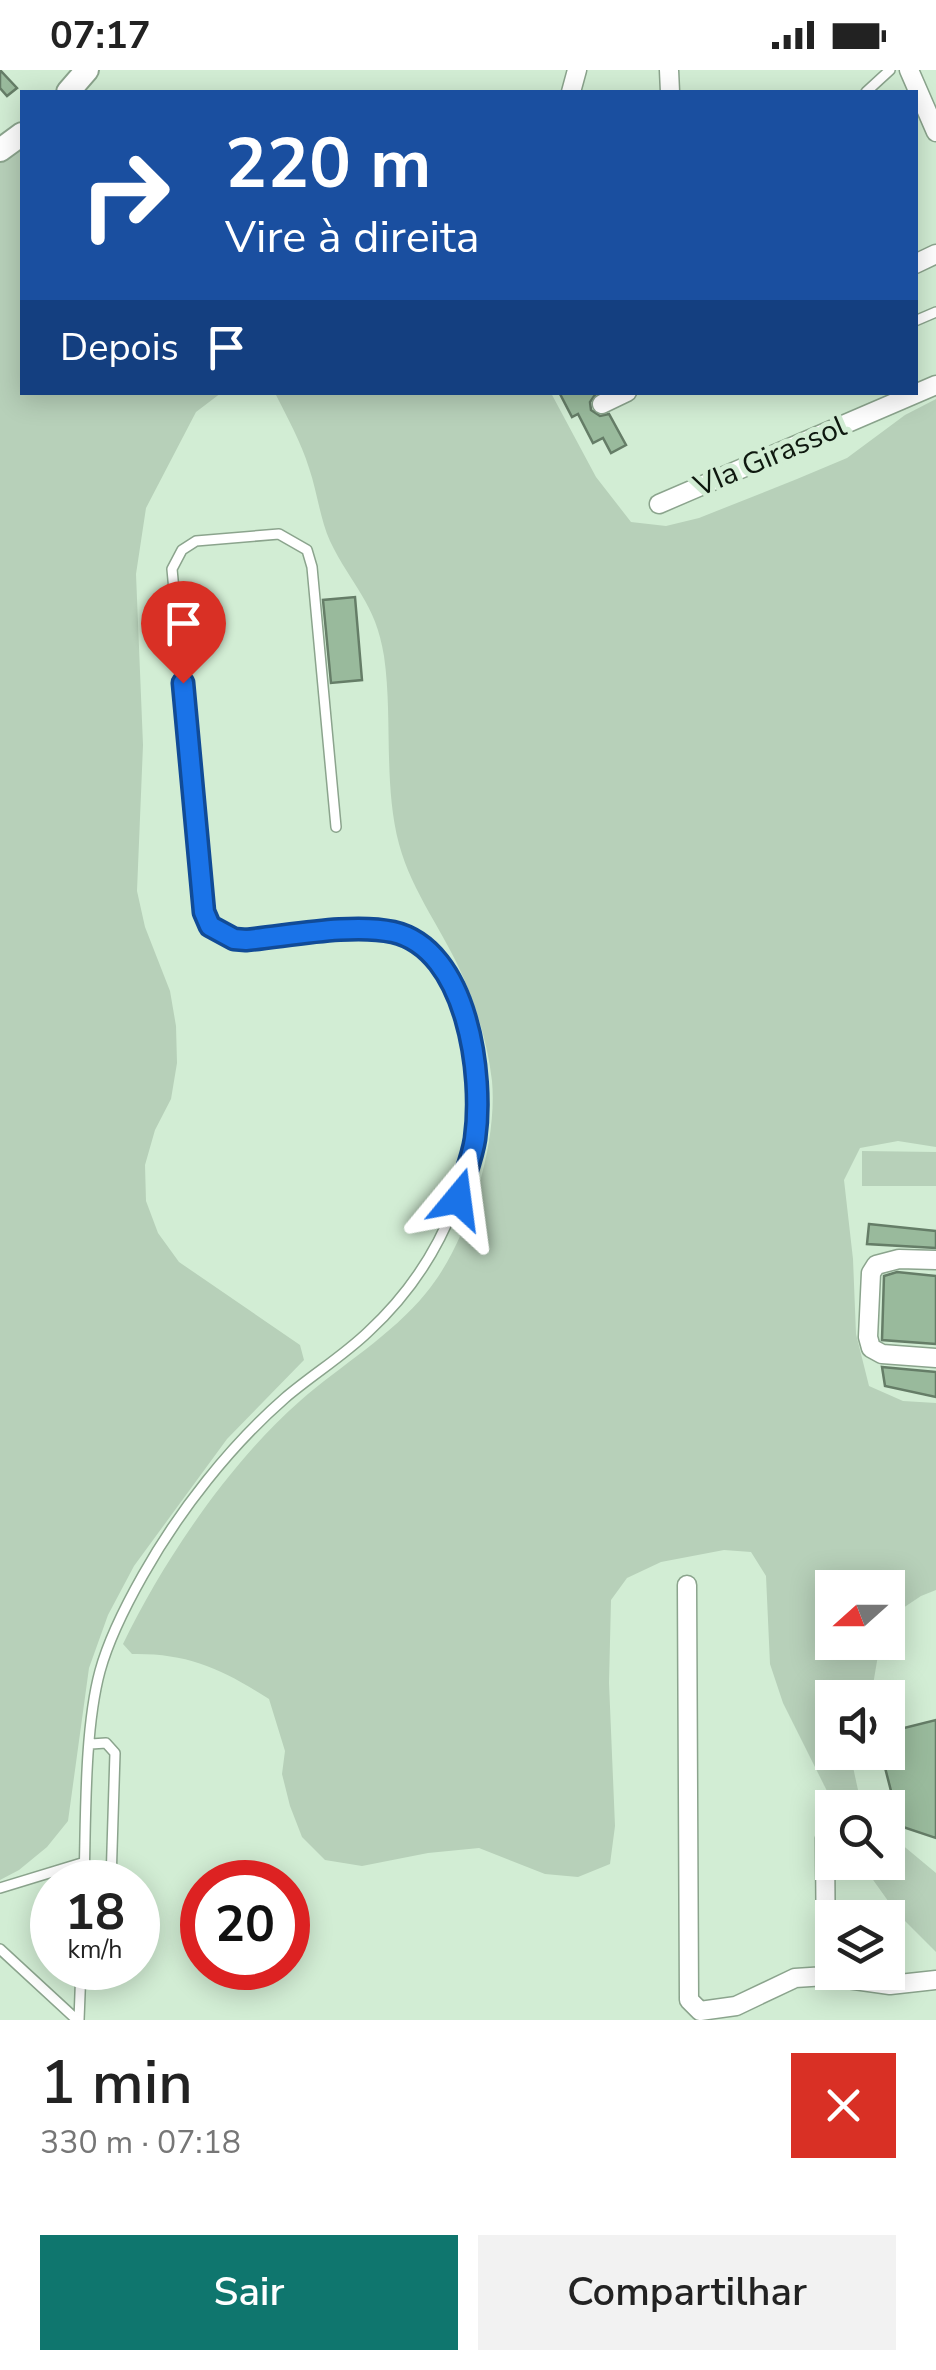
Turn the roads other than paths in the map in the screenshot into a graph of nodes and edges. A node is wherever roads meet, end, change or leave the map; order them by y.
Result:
1 (86, 70) edge
2 (890, 70) edge
3 (909, 70) edge
4 (70, 90) edge
5 (868, 90) edge
6 (935, 127) edge
7 (621, 395) edge
8 (915, 395) edge
9 (602, 404) dead end
10 (660, 504) dead end
11 (336, 827) dead end
12 (936, 1260) edge
13 (936, 1358) edge
14 (687, 1585) dead end
15 (90, 1744) junction
16 (85, 1860) edge
17 (112, 1860) edge
18 (30, 1879) edge
19 (0, 1888) edge
20 (0, 1949) edge
21 (815, 1977) edge
22 (936, 1980) edge
23 (905, 1983) edge
24 (80, 1990) edge
25 (78, 2020) edge

1 - 4 street
2 - 5 lane
3 - 6 street
7 - 9 street
8 - 10 street, VIa Girassol
11 - 15 lane
12 - 13 street
14 - 21 street
15 - 16 lane
15 - 17 lane
18 - 19 lane
20 - 25 lane
22 - 23 street
24 - 25 lane

